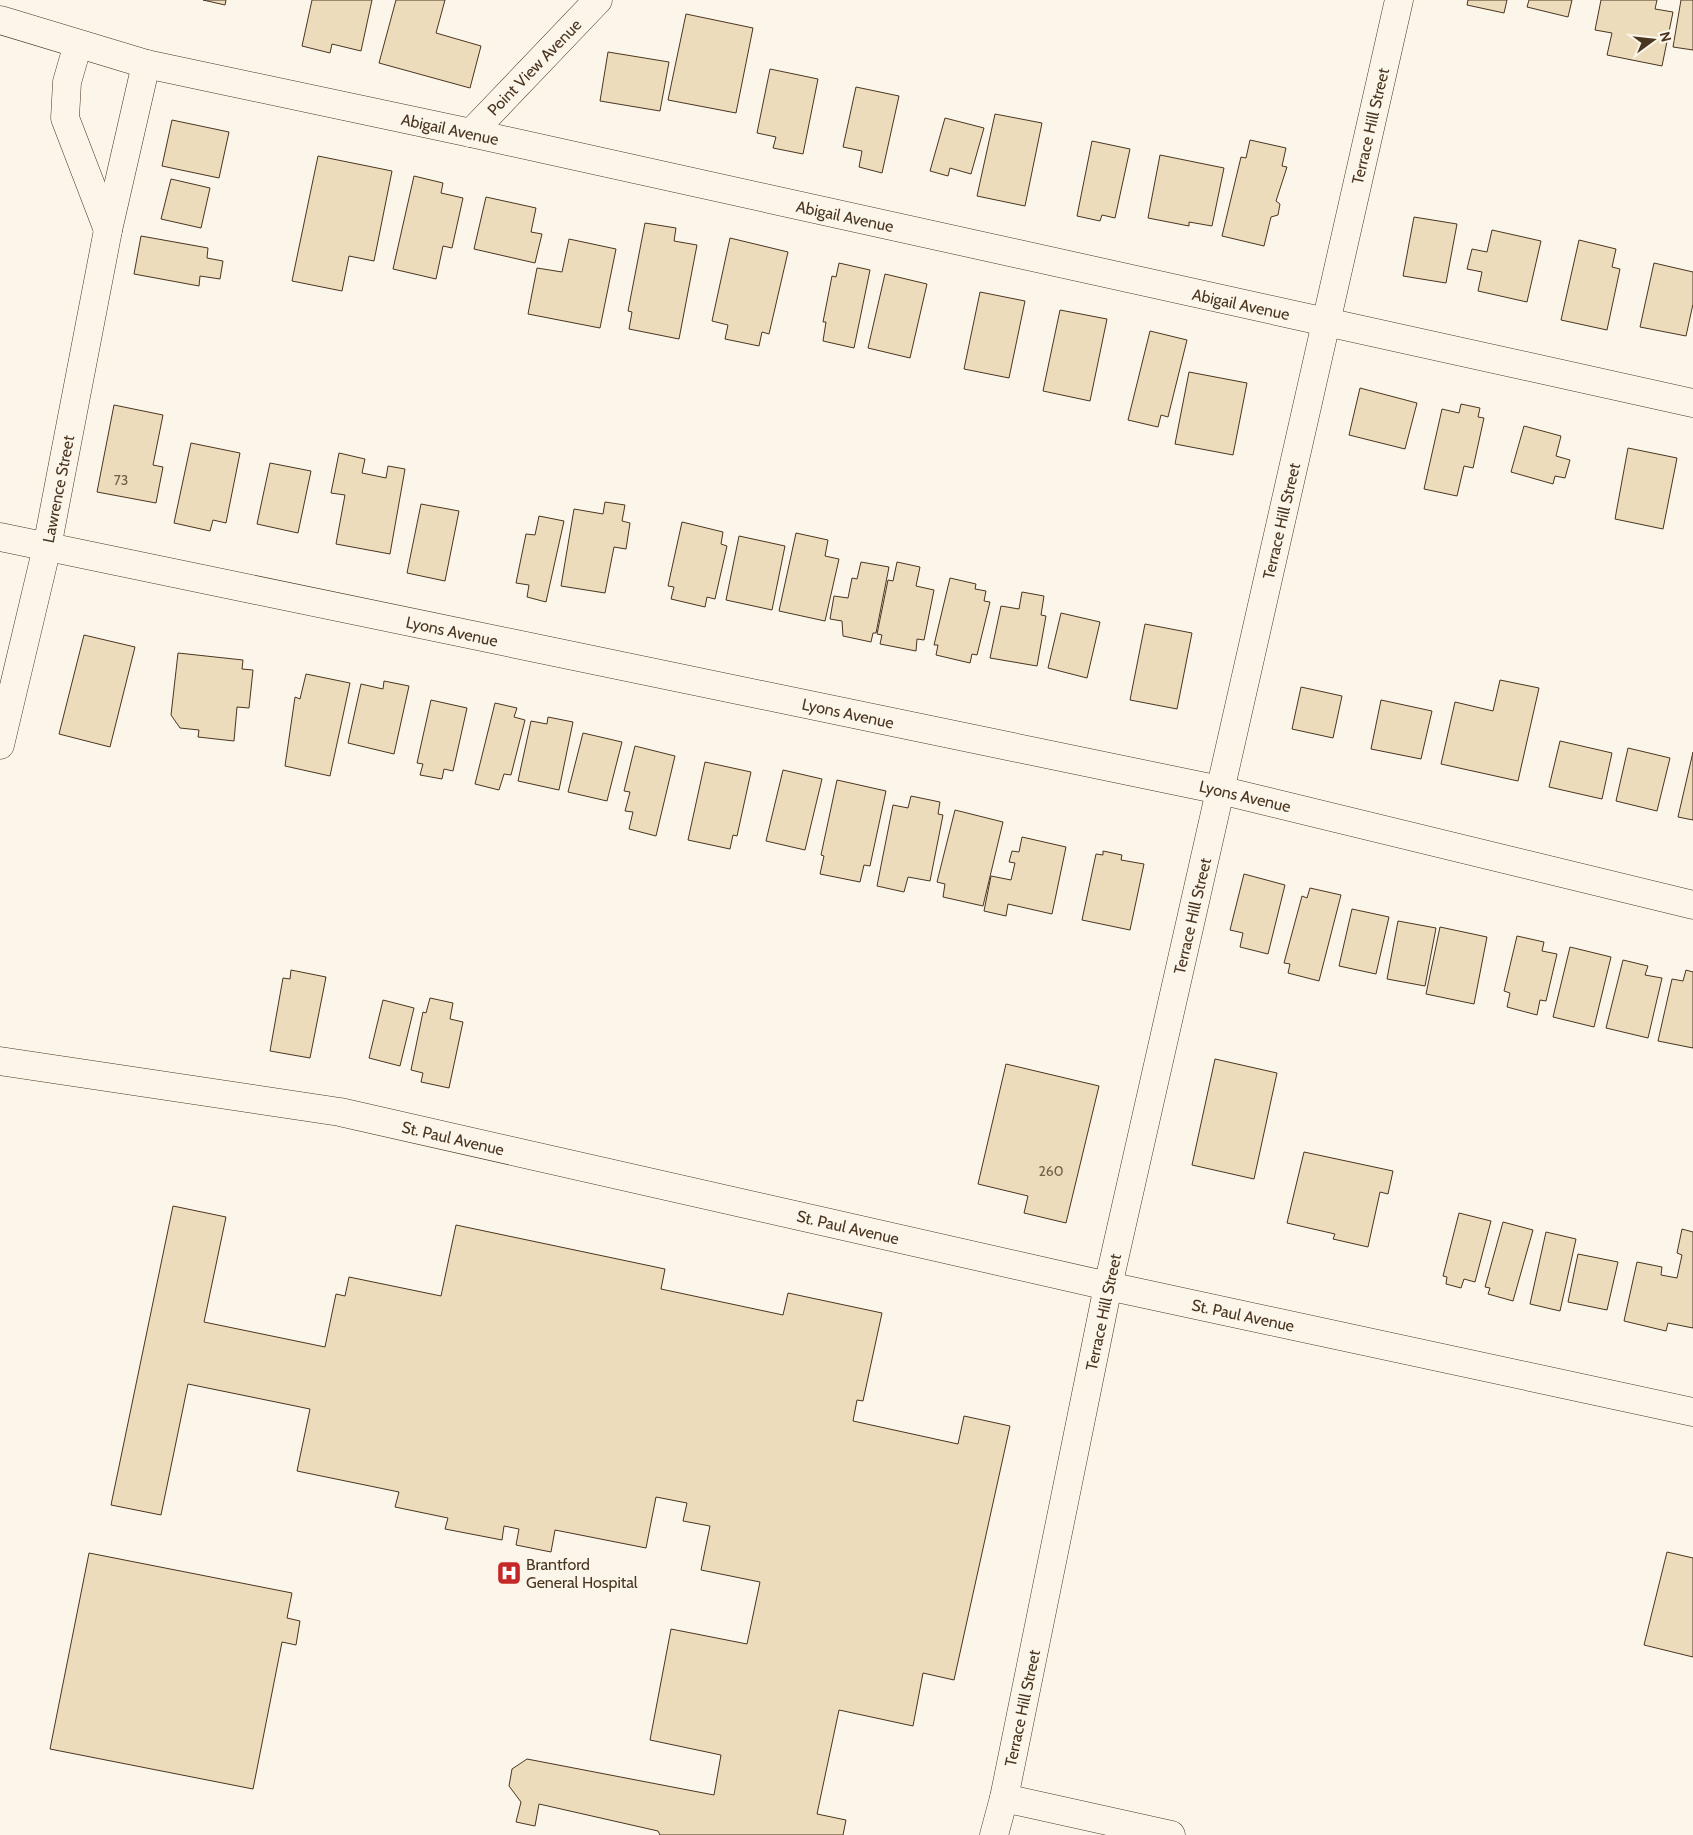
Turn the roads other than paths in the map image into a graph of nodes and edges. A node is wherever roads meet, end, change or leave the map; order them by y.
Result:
1 (598, 0) edge
2 (1399, 0) edge
3 (0, 20) edge
4 (78, 44) junction
5 (146, 64) junction
6 (471, 134) junction
7 (108, 230) junction
8 (1325, 323) junction
9 (1693, 403) edge
10 (0, 537) edge
11 (47, 547) junction
12 (0, 745) edge
13 (1220, 790) junction
14 (1693, 905) edge
15 (0, 1061) edge
16 (1108, 1286) junction
17 (1693, 1412) edge
18 (1004, 1798) junction
19 (994, 1835) edge
20 (1171, 1835) edge

1 - 6 street, Point View Avenue
2 - 8 street, Terrace Hill Street
3 - 4 street, Abigail Avenue
4 - 5 street, Abigail Avenue
4 - 7 street
5 - 6 street, Abigail Avenue
5 - 7 street, Lawrence Street
6 - 8 street, Abigail Avenue
7 - 11 street, Lawrence Street
8 - 9 street, Abigail Avenue
8 - 13 street, Terrace Hill Street
10 - 11 street, Lyons Avenue
11 - 12 street, Lawrence Street
11 - 13 street, Lyons Avenue
13 - 14 street, Lyons Avenue
13 - 16 street, Terrace Hill Street
15 - 16 street, St. Paul Avenue
16 - 17 street, St. Paul Avenue
16 - 18 street, Terrace Hill Street
18 - 19 street, Terrace Hill Street
18 - 20 street

